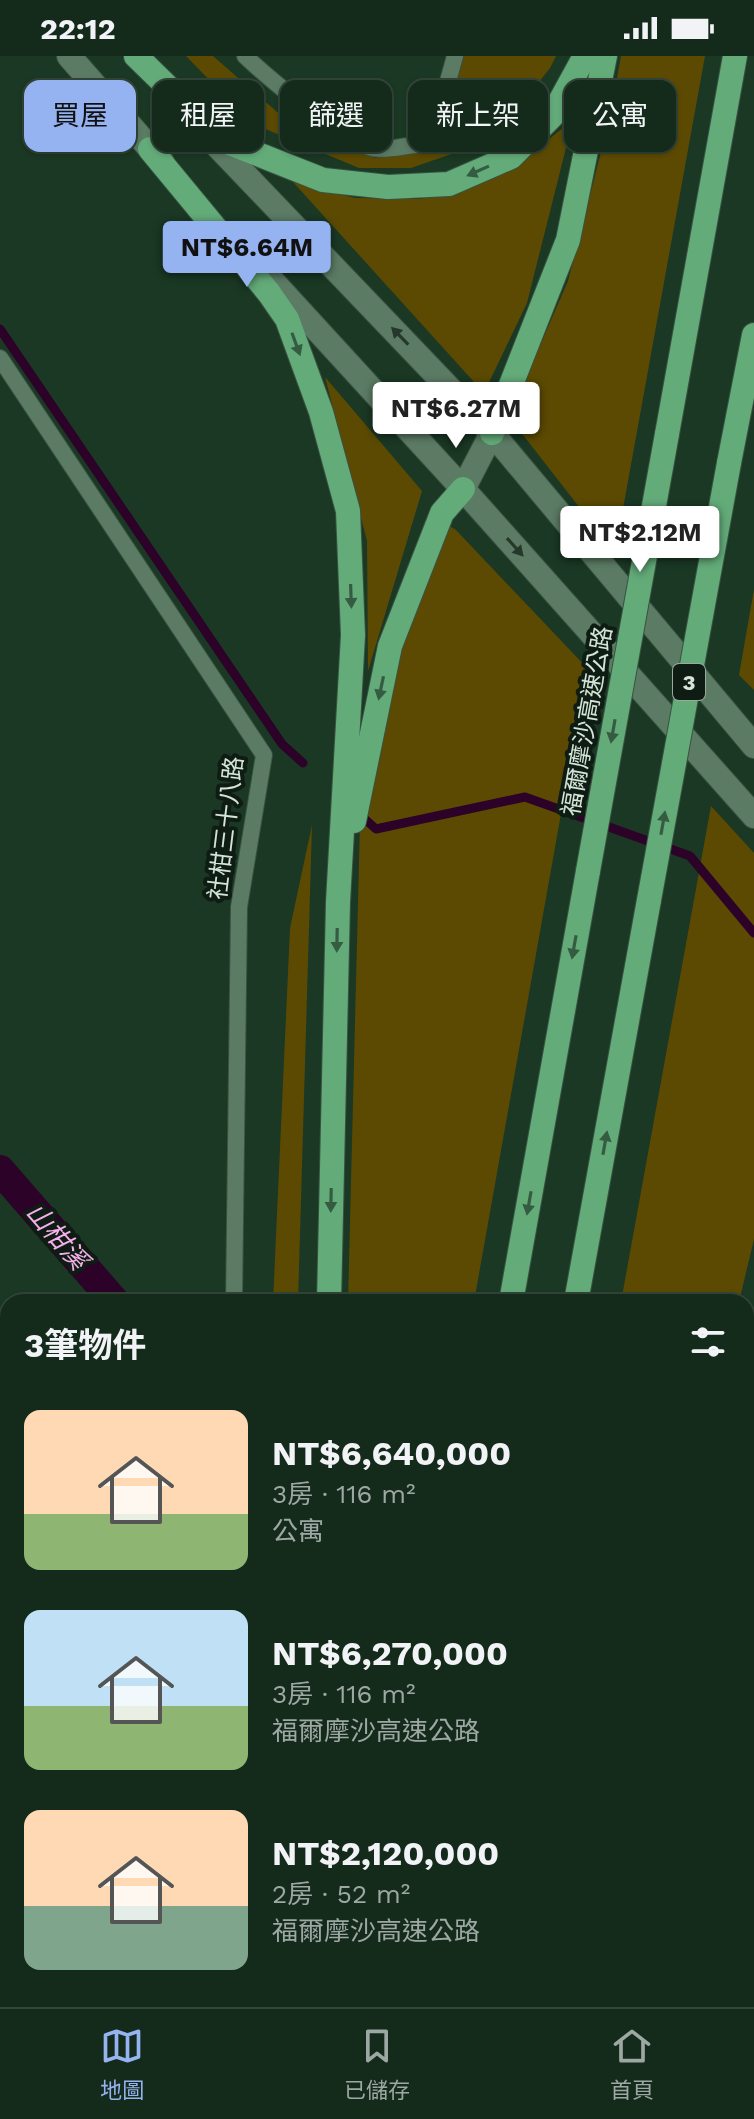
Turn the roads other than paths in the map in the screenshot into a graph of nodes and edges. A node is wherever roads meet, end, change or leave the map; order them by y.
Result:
1 (69, 56) edge
2 (134, 56) edge
3 (245, 56) edge
4 (455, 56) edge
5 (585, 56) edge
6 (605, 56) edge
7 (735, 56) edge
8 (150, 149) junction
9 (754, 335) edge
10 (0, 358) edge
11 (492, 433) junction
12 (463, 489) junction
13 (754, 746) edge
14 (754, 816) edge
15 (338, 902) junction
16 (234, 1294) edge
17 (329, 1294) edge
18 (512, 1294) edge
19 (577, 1294) edge

1 - 8 main road
5 -> 2 highway
11 -> 2 main road
3 - 4 lane
6 - 11 highway
7 -> 18 highway, 福爾摩沙高速公路, bridge
8 - 12 main road
8 -> 15 highway
19 -> 9 highway, 3, bridge
10 - 16 lane, 社柑三十八路
11 - 12 main road
11 - 13 main road
12 -> 14 main road
12 -> 15 highway
15 -> 17 highway

